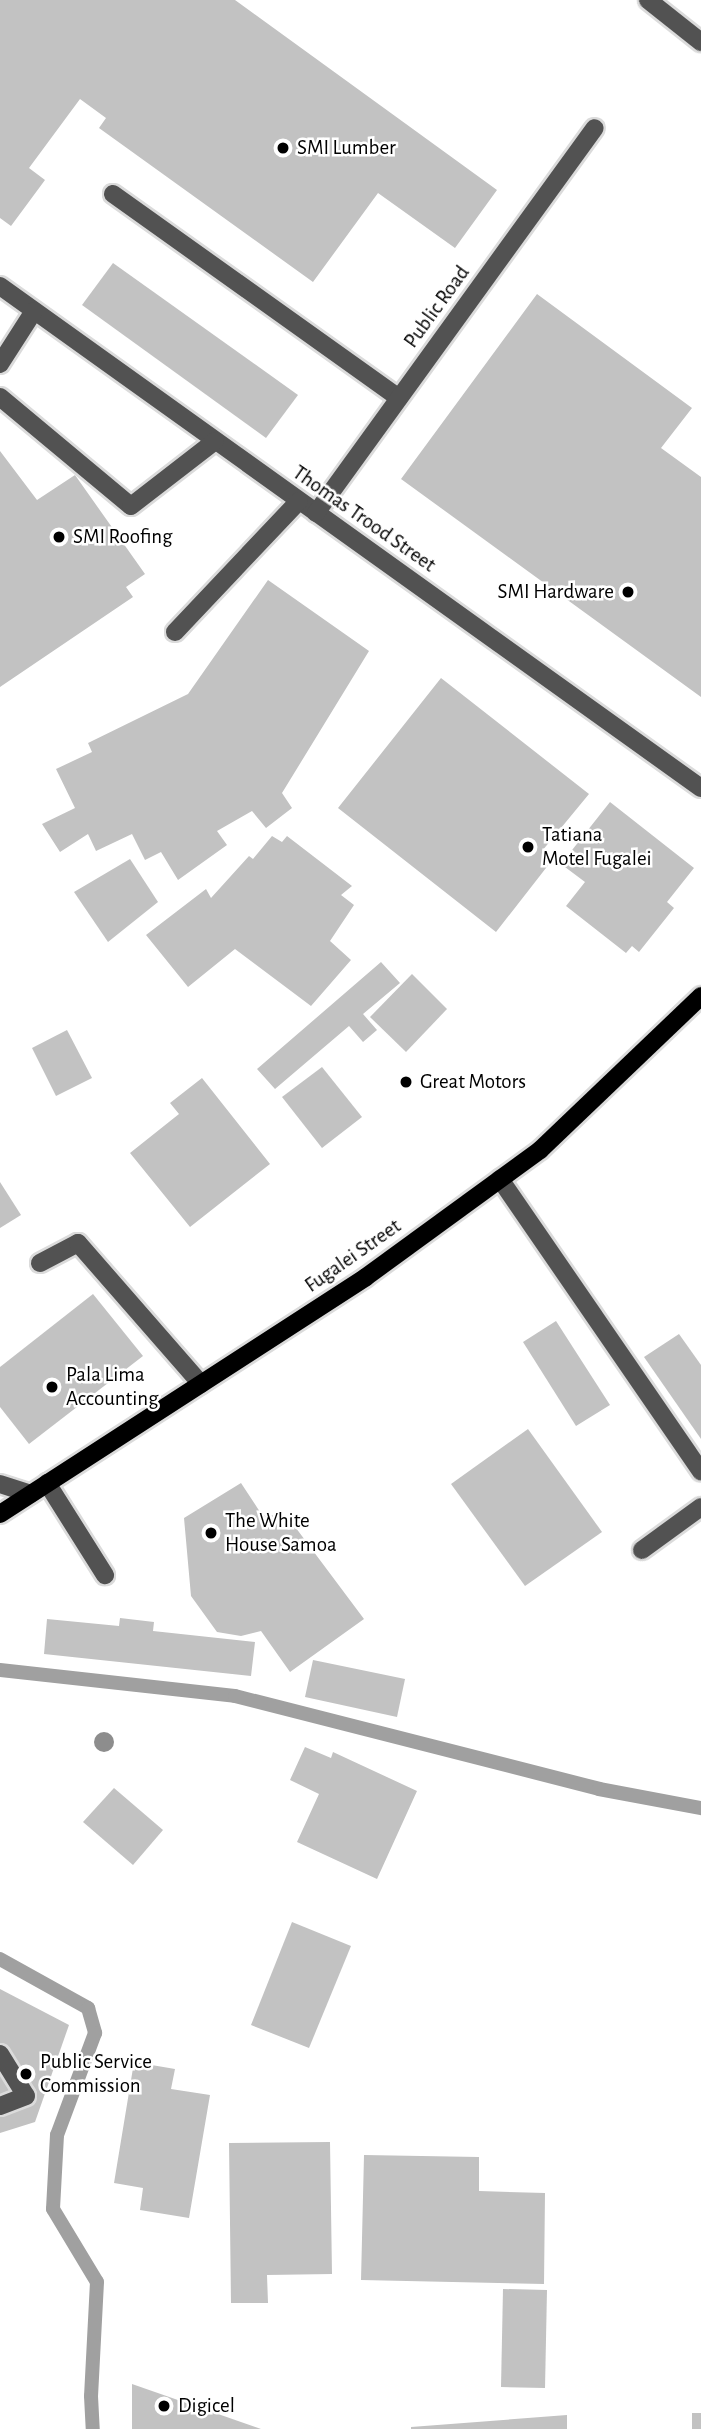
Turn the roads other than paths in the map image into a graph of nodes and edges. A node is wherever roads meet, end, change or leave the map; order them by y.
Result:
1 (648, 0) edge
2 (701, 42) edge
3 (595, 128) dead end
4 (113, 194) dead end
5 (0, 286) edge
6 (34, 311) junction
7 (0, 364) edge
8 (0, 397) edge
9 (399, 398) junction
10 (215, 441) junction
11 (299, 501) junction
12 (316, 513) junction
13 (175, 632) dead end
14 (701, 788) edge
15 (701, 996) edge
16 (500, 1179) junction
17 (40, 1264) dead end
18 (201, 1384) junction
19 (701, 1472) edge
20 (47, 1483) junction
21 (0, 1484) edge
22 (30, 1494) junction
23 (701, 1507) edge
24 (0, 1514) edge
25 (642, 1550) dead end
26 (105, 1575) dead end
27 (0, 2053) edge
28 (0, 2106) edge

1 - 2 street
3 - 9 street, Public Road
4 - 9 street
5 - 6 street, Thomas Trood Street
6 - 7 street
6 - 10 street, Thomas Trood Street
8 - 10 street
9 - 12 street, Public Road
10 - 11 street, Thomas Trood Street
11 - 12 street, Thomas Trood Street
11 - 13 street
12 - 14 street, Thomas Trood Street
15 - 16 main road, Fugalei Street
16 - 18 main road, Fugalei Street
16 - 19 street
17 - 18 street
18 - 20 main road, Fugalei Street
20 - 22 main road, Fugalei Street
20 - 26 street
21 - 22 street
22 - 24 main road, Fugalei Street
23 - 25 street
27 - 28 street

